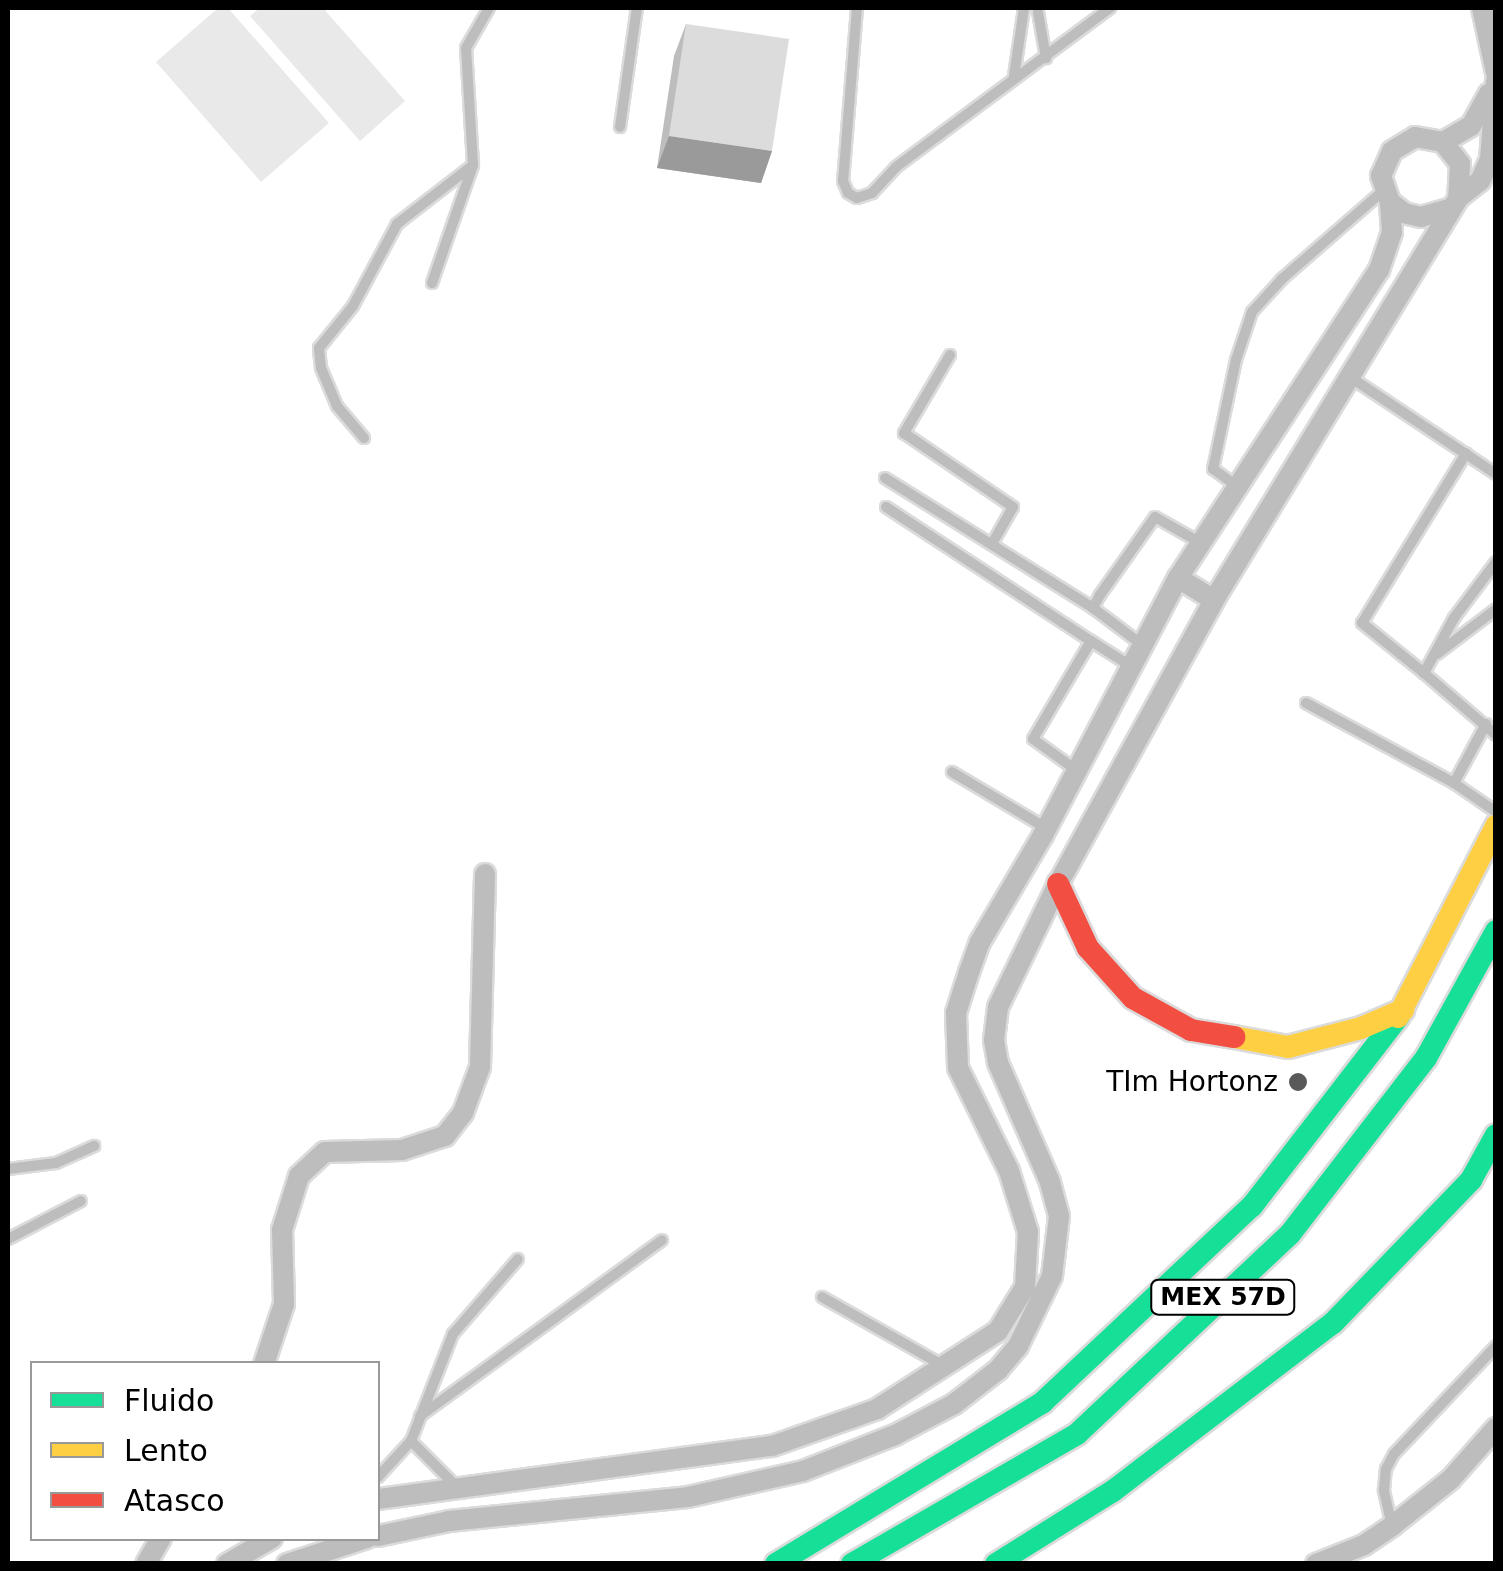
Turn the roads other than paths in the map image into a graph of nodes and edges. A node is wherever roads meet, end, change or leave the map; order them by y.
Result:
1 (489, 8) edge
2 (638, 8) edge
3 (858, 8) edge
4 (1024, 8) edge
5 (1110, 8) edge
6 (1482, 8) edge
7 (1040, 10) edge
8 (1046, 58) junction
9 (1014, 76) junction
10 (1496, 78) edge
11 (620, 127) dead end
12 (1442, 142) junction
13 (473, 165) junction
14 (1387, 196) junction
15 (1455, 203) junction
16 (432, 283) dead end
17 (950, 355) dead end
18 (1350, 376) junction
19 (364, 438) dead end
20 (1466, 453) junction
21 (1496, 474) edge
22 (885, 478) dead end
23 (1238, 487) junction
24 (886, 507) dead end
25 (1202, 543) junction
26 (992, 544) junction
27 (1496, 562) edge
28 (1178, 578) junction
29 (1214, 600) junction
30 (1093, 608) junction
31 (1496, 609) edge
32 (1090, 641) junction
33 (1141, 644) junction
34 (1432, 658) junction
35 (1129, 664) junction
36 (1424, 673) junction
37 (1306, 702) dead end
38 (1486, 724) junction
39 (1496, 735) edge
40 (1076, 770) junction
41 (952, 772) dead end
42 (1454, 783) junction
43 (1496, 812) edge
44 (1496, 826) edge
45 (1046, 828) junction
46 (485, 874) dead end
47 (1058, 884) junction
48 (1496, 931) edge
49 (1403, 1010) junction
50 (1496, 1135) edge
51 (94, 1146) dead end
52 (8, 1169) edge
53 (82, 1201) dead end
54 (8, 1239) edge
55 (662, 1240) dead end
56 (518, 1260) dead end
57 (822, 1296) dead end
58 (1496, 1346) edge
59 (265, 1361) edge
60 (946, 1367) junction
61 (877, 1409) junction
62 (420, 1416) junction
63 (1496, 1428) edge
64 (894, 1435) junction
65 (411, 1442) junction
66 (380, 1475) edge
67 (507, 1482) junction
68 (457, 1487) junction
69 (380, 1499) edge
70 (504, 1517) junction
71 (1392, 1526) junction
72 (380, 1536) edge
73 (159, 1541) edge
74 (267, 1541) edge
75 (358, 1541) edge
76 (146, 1564) edge
77 (228, 1564) edge
78 (286, 1564) edge
79 (776, 1564) edge
80 (852, 1564) edge
81 (996, 1564) edge
82 (1316, 1564) edge

1 - 13 lane
2 - 11 lane
3 - 9 lane
4 - 7 lane
4 - 9 lane
5 - 8 lane
6 - 10 street
7 - 8 lane
8 - 9 lane
10 - 12 street
10 - 15 street
12 - 14 street
12 - 15 street
13 - 16 lane
13 - 19 lane
14 - 15 street
14 - 23 street
14 - 23 lane
15 - 18 street
17 - 26 lane
18 - 20 lane
18 - 29 street
20 - 21 lane
20 - 36 lane
22 - 26 lane
23 - 25 street
24 - 32 lane
25 - 28 street
25 - 30 lane
26 - 30 lane
27 - 34 lane
28 - 29 street
28 - 33 street
29 - 47 street
30 - 33 lane
31 - 34 lane
32 - 35 lane
32 - 40 lane
33 - 35 street
34 - 36 lane
35 - 40 street
36 - 38 lane
37 - 42 lane
38 - 39 lane
38 - 42 lane
40 - 45 street
41 - 45 lane
42 - 43 lane
44 - 49 highway
45 - 60 street
46 - 59 street
47 - 49 highway
47 - 64 street
48 - 80 highway, MEX 57D
49 - 79 highway
50 - 81 highway, MEX 57D
51 - 52 lane
53 - 54 lane
55 - 62 lane
56 - 62 lane
57 - 60 lane
58 - 71 lane
60 - 61 street
61 - 64 street
61 - 67 street
62 - 65 lane
63 - 71 street
64 - 70 street
65 - 66 lane
65 - 68 lane
67 - 68 street
67 - 70 street
68 - 69 street
70 - 72 street
71 - 82 street
73 - 76 street
74 - 77 street
75 - 78 street

